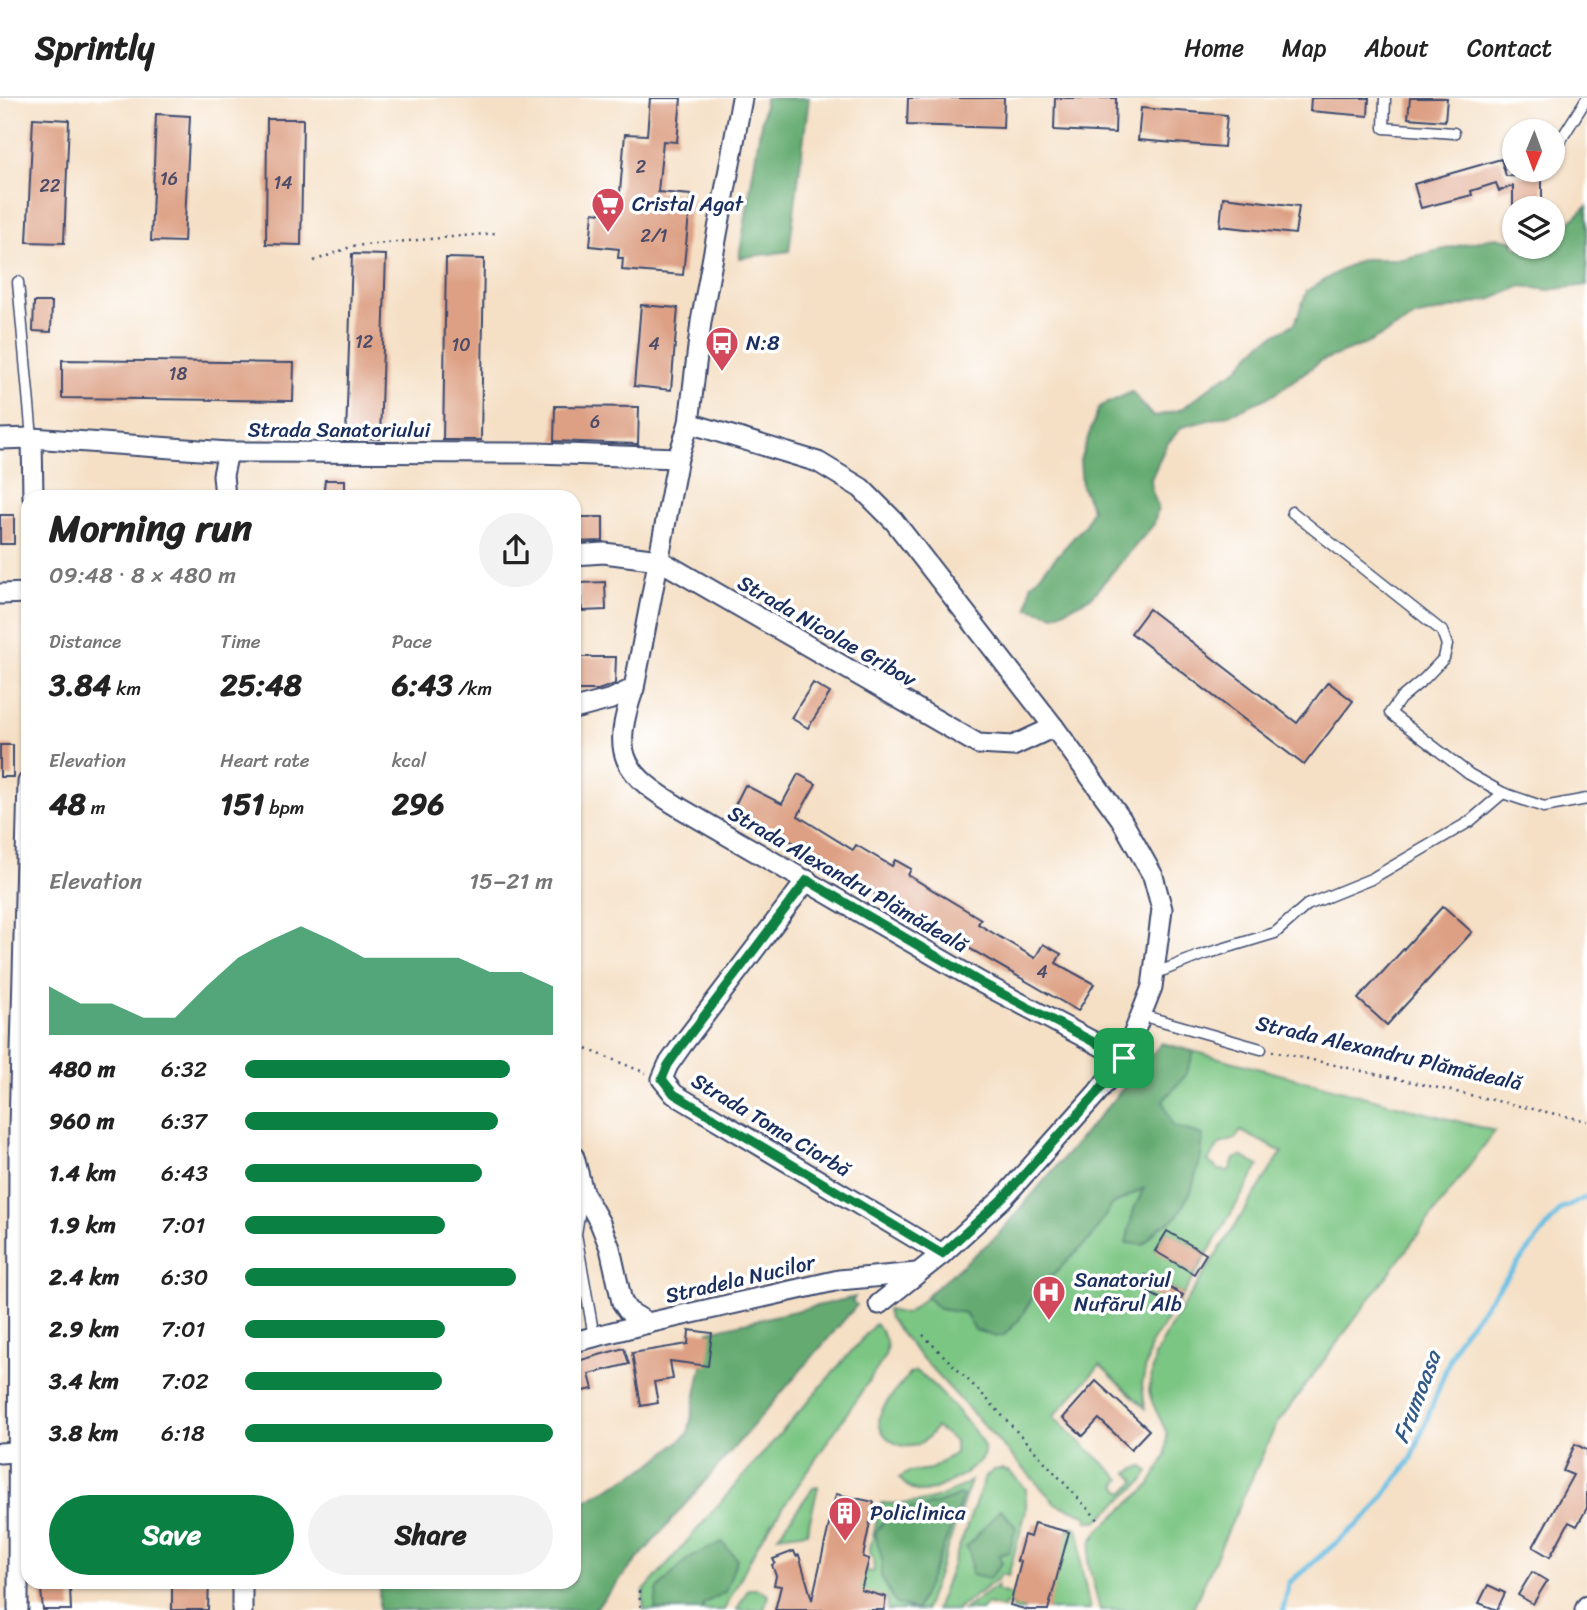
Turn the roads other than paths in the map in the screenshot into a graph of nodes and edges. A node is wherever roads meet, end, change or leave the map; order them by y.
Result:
1 (742, 98) edge
2 (1385, 98) edge
3 (1587, 98) edge
4 (1454, 133) dead end
5 (1565, 133) edge
6 (18, 282) dead end
7 (689, 423) junction
8 (33, 438) junction
9 (0, 439) edge
10 (228, 452) junction
11 (678, 458) junction
12 (33, 490) edge
13 (224, 490) edge
14 (1292, 512) dead end
15 (581, 555) edge
16 (659, 560) junction
17 (21, 593) edge
18 (0, 594) edge
19 (634, 688) junction
20 (581, 707) edge
21 (1054, 727) junction
22 (1503, 793) junction
23 (1587, 799) edge
24 (807, 880) junction
25 (1154, 974) junction
26 (1141, 1015) junction
27 (1261, 1048) road end
28 (1124, 1058) junction
29 (21, 1130) edge
30 (0, 1136) edge
31 (581, 1184) edge
32 (583, 1192) junction
33 (581, 1204) edge
34 (21, 1250) edge
35 (942, 1254) junction
36 (581, 1263) edge
37 (918, 1273) junction
38 (879, 1304) dead end
39 (648, 1323) junction
40 (594, 1337) junction
41 (581, 1340) edge
42 (16, 1452) edge
43 (242, 1589) edge
44 (18, 1610) edge
45 (242, 1610) edge

1 - 7 street, Strada Alexandru Plămădeală
2 - 4 lane
3 - 5 lane
6 - 8 lane
7 - 11 street, Strada Alexandru Plămădeală
7 - 21 street
8 - 9 street, Strada Sanatoriului
8 - 10 street, Strada Sanatoriului
8 - 12 street
10 - 11 street, Strada Sanatoriului
10 - 13 street
11 - 16 street, Strada Alexandru Plămădeală
14 - 22 lane
15 - 16 street, Strada Nicolae Gribov
16 - 19 street, Strada Alexandru Plămădeală
16 - 21 street, Strada Nicolae Gribov
17 - 18 street
19 - 20 street
19 - 24 street, Strada Alexandru Plămădeală
21 - 25 street
22 - 23 lane
22 - 25 lane
24 - 28 street, Strada Alexandru Plămădeală
24 - 35 street, Strada Toma Ciorbă
25 - 26 street
26 - 27 lane, Strada Alexandru Plămădeală
26 - 28 street
28 - 35 street
29 - 30 street
31 - 32 street
32 - 33 lane
32 - 39 street
34 - 42 street
35 - 37 street
36 - 40 lane
37 - 38 street
37 - 39 street, Stradela Nucilor
39 - 40 street, Stradela Nucilor
40 - 41 street, Stradela Nucilor
42 - 44 street
43 - 45 street

